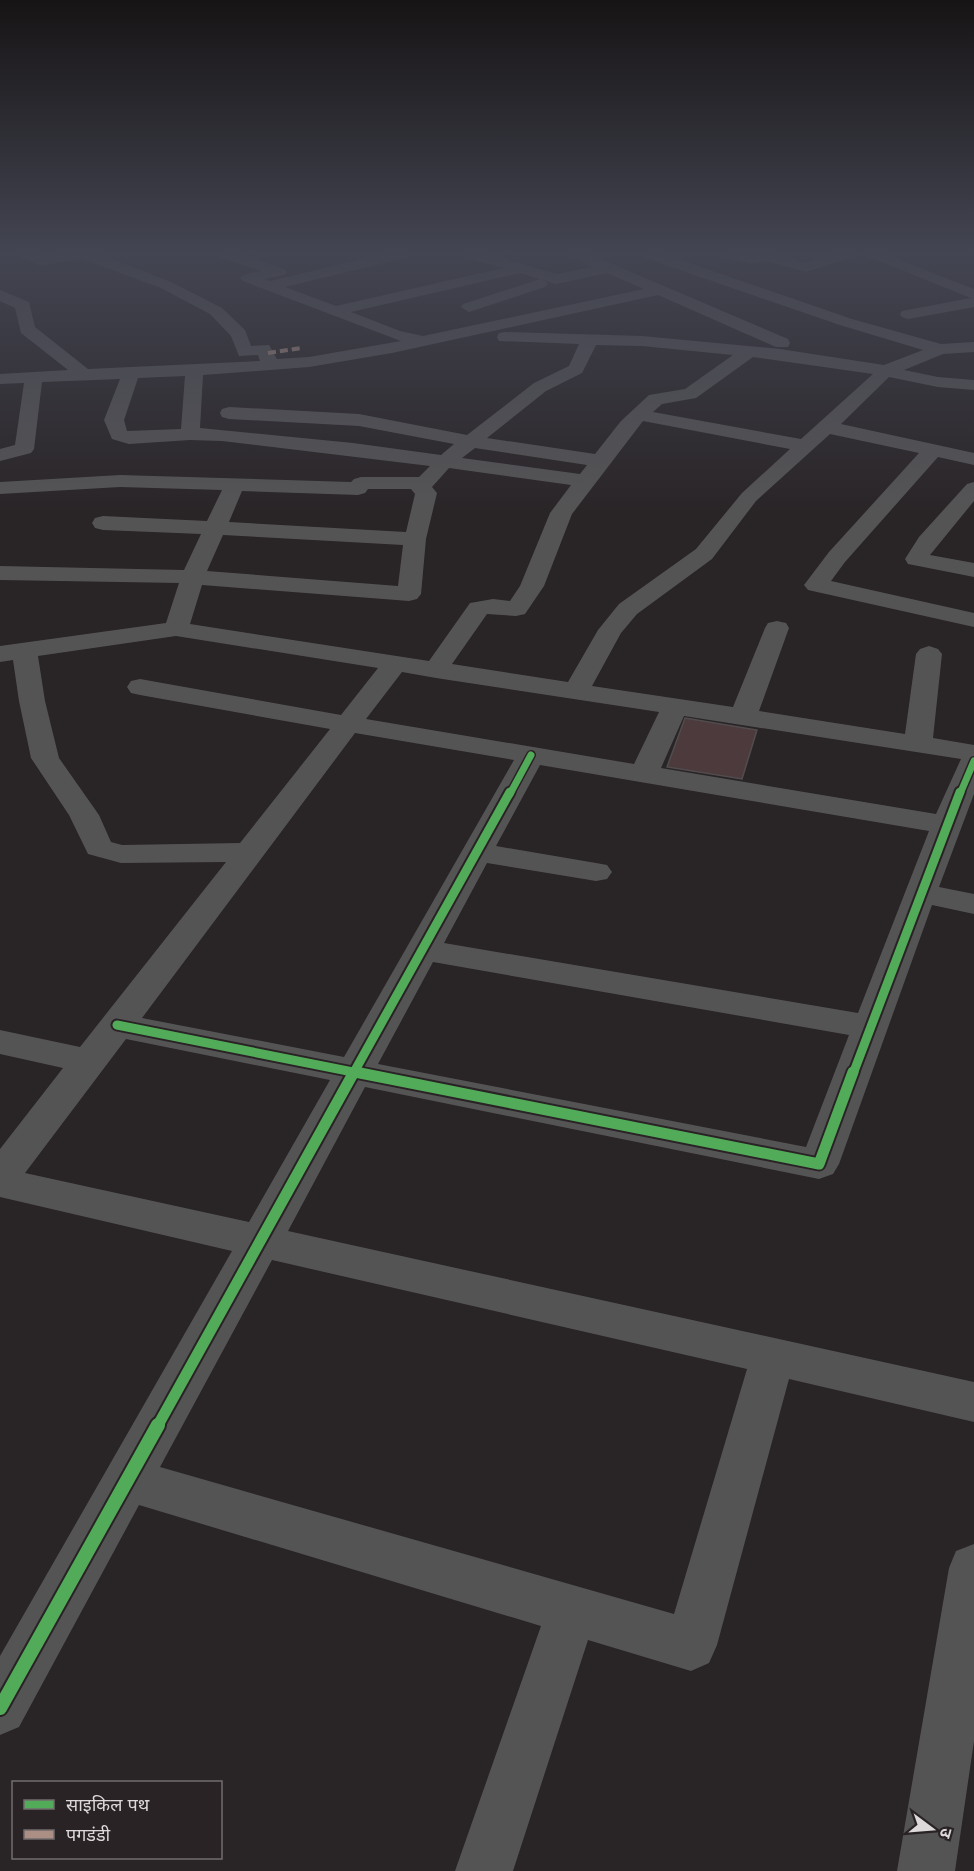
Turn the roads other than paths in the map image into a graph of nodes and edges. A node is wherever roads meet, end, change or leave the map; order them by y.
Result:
1 (42, 341) edge
2 (241, 341) edge
3 (417, 341) edge
4 (590, 341) edge
5 (643, 341) edge
6 (778, 341) edge
7 (913, 341) edge
8 (782, 343) dead end
9 (974, 346) edge
10 (940, 349) junction
11 (747, 353) junction
12 (272, 366) junction
13 (232, 369) junction
14 (194, 370) junction
15 (885, 371) junction
16 (131, 372) junction
17 (83, 374) junction
18 (34, 376) junction
19 (0, 379) edge
20 (974, 385) edge
21 (229, 412) junction
22 (639, 415) junction
23 (826, 427) junction
24 (190, 434) junction
25 (222, 435) junction
26 (472, 441) junction
27 (806, 446) junction
28 (933, 450) junction
29 (0, 455) edge
30 (974, 459) edge
31 (600, 461) junction
32 (443, 463) junction
33 (584, 482) junction
34 (235, 484) junction
35 (418, 484) junction
36 (0, 488) edge
37 (974, 488) edge
38 (103, 523) dead end
39 (216, 528) junction
40 (415, 539) junction
41 (974, 570) edge
42 (0, 573) edge
43 (192, 578) junction
44 (974, 620) edge
45 (777, 628) dead end
46 (176, 629) junction
47 (12, 653) edge
48 (929, 654) dead end
49 (395, 663) junction
50 (436, 670) junction
51 (140, 687) dead end
52 (576, 691) junction
53 (675, 706) junction
54 (743, 717) junction
55 (348, 724) junction
56 (918, 744) junction
57 (974, 753) edge
58 (531, 755) junction
59 (974, 761) edge
60 (644, 774) junction
61 (946, 825) junction
62 (250, 852) junction
63 (478, 852) junction
64 (596, 872) dead end
65 (920, 894) junction
66 (974, 904) edge
67 (424, 950) junction
68 (117, 1025) junction
69 (870, 1027) junction
70 (0, 1042) edge
71 (89, 1061) junction
72 (356, 1073) junction
73 (0, 1179) edge
74 (262, 1241) junction
75 (773, 1357) junction
76 (974, 1401) edge
77 (128, 1480) junction
78 (974, 1568) edge
79 (572, 1611) junction
80 (964, 1698) edge
81 (0, 1708) edge
82 (484, 1871) edge
83 (926, 1871) edge

1 - 17 street
2 - 12 street
3 - 12 street
4 - 26 street
5 - 11 street
6 - 8 street
7 - 10 street
9 - 10 street
10 - 15 street
11 - 15 street
11 - 22 street
12 - 13 street
13 - 14 street
13 - 21 street
14 - 16 street
14 - 24 street
15 - 20 street
15 - 23 street
16 - 17 street
16 - 24 street
17 - 18 street
18 - 19 street
18 - 29 street
21 - 25 street
21 - 26 street
22 - 27 street
22 - 31 street
23 - 27 street
23 - 28 street
24 - 25 street
25 - 32 street
26 - 31 street
26 - 32 street
27 - 52 street
28 - 30 street
28 - 44 street
31 - 33 street
32 - 33 street
32 - 35 street
33 - 50 street
34 - 35 street
34 - 36 street
34 - 39 street
35 - 40 street
37 - 41 street
38 - 39 street
39 - 40 street
39 - 43 street
40 - 43 street
42 - 43 street
43 - 46 street
45 - 54 street
46 - 47 street
46 - 49 street
47 - 62 street
48 - 56 street
49 - 50 street
49 - 55 street
50 - 52 street
51 - 55 street
52 - 53 street
53 - 54 street
53 - 60 street
54 - 56 street
55 - 58 street
55 - 62 street
56 - 57 street
58 - 60 street
58 - 63 street
59 - 61 street
60 - 61 street
61 - 65 street
62 - 68 street
63 - 64 street
63 - 67 street
65 - 66 street
65 - 69 street
67 - 69 street
67 - 72 street
68 - 71 street
68 - 72 street
69 - 72 street
70 - 71 street
71 - 73 street
72 - 74 street
73 - 74 street
74 - 75 street
74 - 77 street
75 - 76 street
75 - 79 street
77 - 79 street
77 - 81 street
78 - 80 street
79 - 82 street
80 - 83 street

